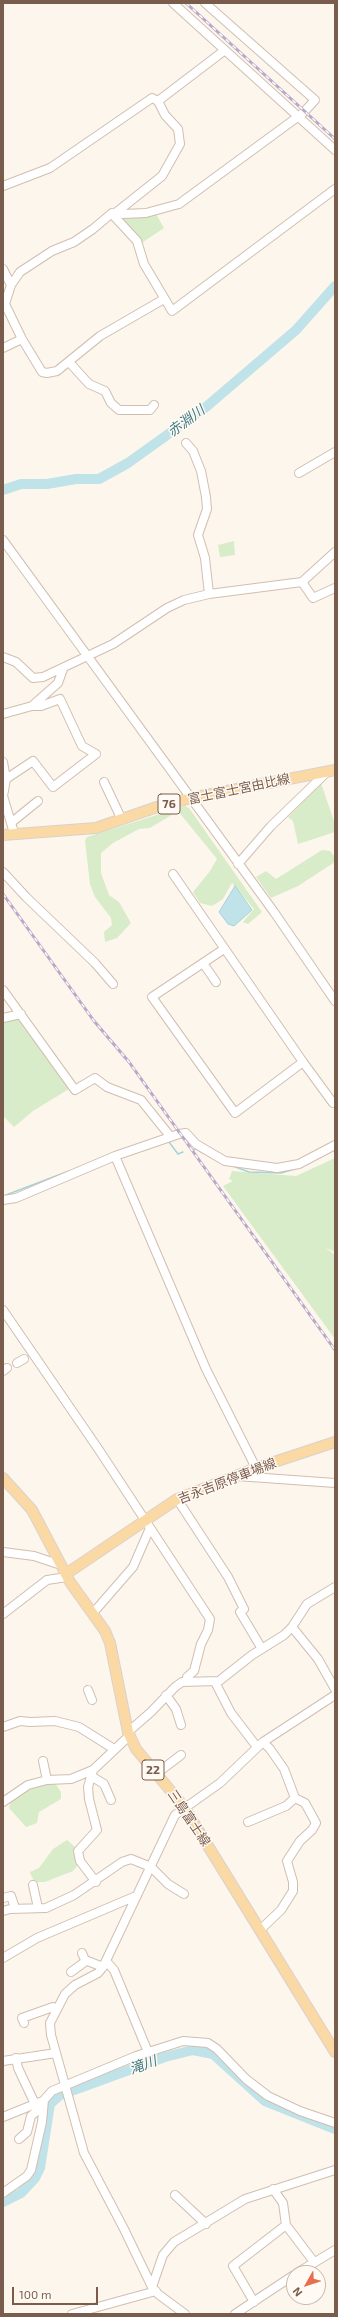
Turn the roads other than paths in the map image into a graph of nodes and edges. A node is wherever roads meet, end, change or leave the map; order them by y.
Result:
1 (174, 3) edge
2 (205, 3) edge
3 (225, 50) junction
4 (158, 101) junction
5 (299, 116) junction
6 (335, 150) edge
7 (3, 186) edge
8 (335, 189) edge
9 (116, 213) junction
10 (3, 269) edge
11 (11, 285) junction
12 (164, 300) junction
13 (4, 304) edge
14 (22, 339) junction
15 (3, 348) edge
16 (69, 362) junction
17 (154, 405) dead end
18 (186, 443) dead end
19 (335, 452) edge
20 (299, 473) dead end
21 (3, 540) edge
22 (6, 550) edge
23 (335, 552) edge
24 (302, 582) junction
25 (335, 588) edge
26 (209, 594) junction
27 (88, 656) junction
28 (3, 657) edge
29 (63, 669) junction
30 (32, 706) junction
31 (3, 714) edge
32 (3, 762) edge
33 (332, 770) edge
34 (6, 779) junction
35 (104, 782) dead end
36 (191, 798) junction
37 (38, 801) dead end
38 (122, 820) junction
39 (12, 822) junction
40 (14, 833) junction
41 (3, 835) edge
42 (238, 864) junction
43 (3, 872) edge
44 (173, 874) dead end
45 (224, 949) junction
46 (203, 964) junction
47 (216, 982) dead end
48 (113, 984) dead end
49 (3, 990) edge
50 (335, 1001) edge
51 (21, 1014) junction
52 (3, 1018) edge
53 (303, 1062) junction
54 (333, 1103) dead end
55 (170, 1136) junction
56 (335, 1145) edge
57 (115, 1156) junction
58 (3, 1200) edge
59 (3, 1310) edge
60 (335, 1442) edge
61 (256, 1468) junction
62 (236, 1476) junction
63 (3, 1478) edge
64 (335, 1483) edge
65 (177, 1499) junction
66 (147, 1524) junction
67 (3, 1552) edge
68 (65, 1572) junction
69 (335, 1587) edge
70 (93, 1613) junction
71 (3, 1614) edge
72 (292, 1627) junction
73 (262, 1649) junction
74 (187, 1682) junction
75 (215, 1682) junction
76 (88, 1690) dead end
77 (335, 1690) edge
78 (335, 1694) edge
79 (166, 1695) junction
80 (92, 1700) dead end
81 (181, 1725) dead end
82 (3, 1728) edge
83 (128, 1734) junction
84 (260, 1745) junction
85 (114, 1749) junction
86 (181, 1755) dead end
87 (43, 1761) dead end
88 (92, 1773) junction
89 (156, 1774) junction
90 (47, 1780) junction
91 (295, 1798) junction
92 (111, 1800) dead end
93 (3, 1802) edge
94 (185, 1808) junction
95 (248, 1822) dead end
96 (151, 1867) junction
97 (96, 1882) junction
98 (33, 1885) dead end
99 (184, 1894) dead end
100 (136, 1896) junction
101 (3, 1898) edge
102 (16, 1908) junction
103 (38, 1908) junction
104 (3, 1911) edge
105 (260, 1930) junction
106 (3, 1958) edge
107 (105, 1964) junction
108 (71, 1972) dead end
109 (53, 2007) dead end
110 (24, 2023) dead end
111 (148, 2052) junction
112 (335, 2052) edge
113 (56, 2053) junction
114 (16, 2058) junction
115 (3, 2061) edge
116 (65, 2085) junction
117 (44, 2100) junction
118 (35, 2104) junction
119 (43, 2110) junction
120 (3, 2117) edge
121 (335, 2123) edge
122 (19, 2139) dead end
123 (335, 2170) edge
124 (273, 2189) junction
125 (3, 2193) edge
126 (175, 2195) dead end
127 (206, 2224) junction
128 (286, 2226) junction
129 (335, 2250) edge
130 (314, 2262) junction
131 (309, 2265) edge
132 (286, 2280) edge
133 (154, 2289) junction
134 (254, 2302) junction
135 (92, 2311) edge
136 (72, 2314) edge
137 (185, 2314) edge
138 (236, 2314) edge

1 - 3 street
2 - 5 street
3 - 4 street
3 - 5 street
4 - 7 street
4 - 9 street
5 - 6 street
5 - 9 street
8 - 12 street
9 - 11 street
9 - 12 street
10 - 11 street
11 - 13 street
12 - 16 street
13 - 14 street
14 - 15 street
14 - 16 street
16 - 17 street
18 - 26 street
19 - 20 street
21 - 22 street
22 - 27 street
23 - 24 street
24 - 25 street
24 - 26 street
26 - 27 street
27 - 29 street
27 - 36 street
28 - 29 street
29 - 30 street
30 - 31 street
30 - 34 street
32 - 34 street
33 - 36 main road, 富士富士宮由比線 / 76
33 - 42 street
34 - 39 street
35 - 38 street
36 - 38 main road, 富士富士宮由比線 / 76
36 - 42 street
37 - 39 street
38 - 40 main road, 富士富士宮由比線 / 76
39 - 40 street
40 - 41 main road, 富士富士宮由比線 / 76
42 - 50 street
43 - 48 street
44 - 45 street
45 - 46 street
45 - 53 street
46 - 47 street
46 - 53 street
49 - 51 street
51 - 52 street
51 - 55 street
53 - 54 street
55 - 56 street
55 - 57 street
57 - 58 street
57 - 61 street
59 - 66 street
60 - 61 main road, 吉永吉原停車場線
61 - 62 main road, 吉永吉原停車場線
62 - 64 street
62 - 65 main road, 吉永吉原停車場線
63 - 68 main road, 三島富士線 / 22
65 - 66 main road, 吉永吉原停車場線
65 - 73 street
66 - 68 main road, 吉永吉原停車場線
66 - 70 street
66 - 74 street
67 - 68 street
68 - 70 main road, 三島富士線 / 22
68 - 71 street
69 - 72 street
70 - 83 main road, 三島富士線 / 22
72 - 73 street
72 - 77 street
73 - 75 street
74 - 75 street
74 - 79 street
75 - 84 street
76 - 80 street
78 - 84 street
79 - 81 street
79 - 83 street
82 - 85 street
83 - 85 street
83 - 89 main road, 三島富士線 / 22
84 - 91 street
84 - 94 street
85 - 88 street
86 - 89 street
87 - 90 street
88 - 90 street
88 - 92 street
88 - 97 street
89 - 94 main road, 三島富士線 / 22
90 - 93 street
91 - 95 street
91 - 105 street
94 - 96 street
94 - 105 main road, 三島富士線 / 22
96 - 97 street
96 - 99 street
96 - 100 street
97 - 103 street
98 - 103 street
100 - 106 street
100 - 107 street
101 - 102 street
102 - 103 street
102 - 104 street
105 - 112 main road, 三島富士線 / 22
107 - 108 street
107 - 111 street
107 - 113 street
109 - 110 street
111 - 116 street
111 - 121 street
113 - 114 street
113 - 116 street
114 - 115 street
114 - 118 street
116 - 117 street
116 - 133 street
117 - 118 street
117 - 119 street
118 - 120 street
119 - 122 street
119 - 125 street
123 - 124 street
124 - 127 street
124 - 128 street
126 - 127 street
127 - 133 street
128 - 130 street
128 - 134 street
129 - 130 street
130 - 131 street
132 - 134 street
133 - 135 street
133 - 137 street
134 - 138 street
135 - 136 street

